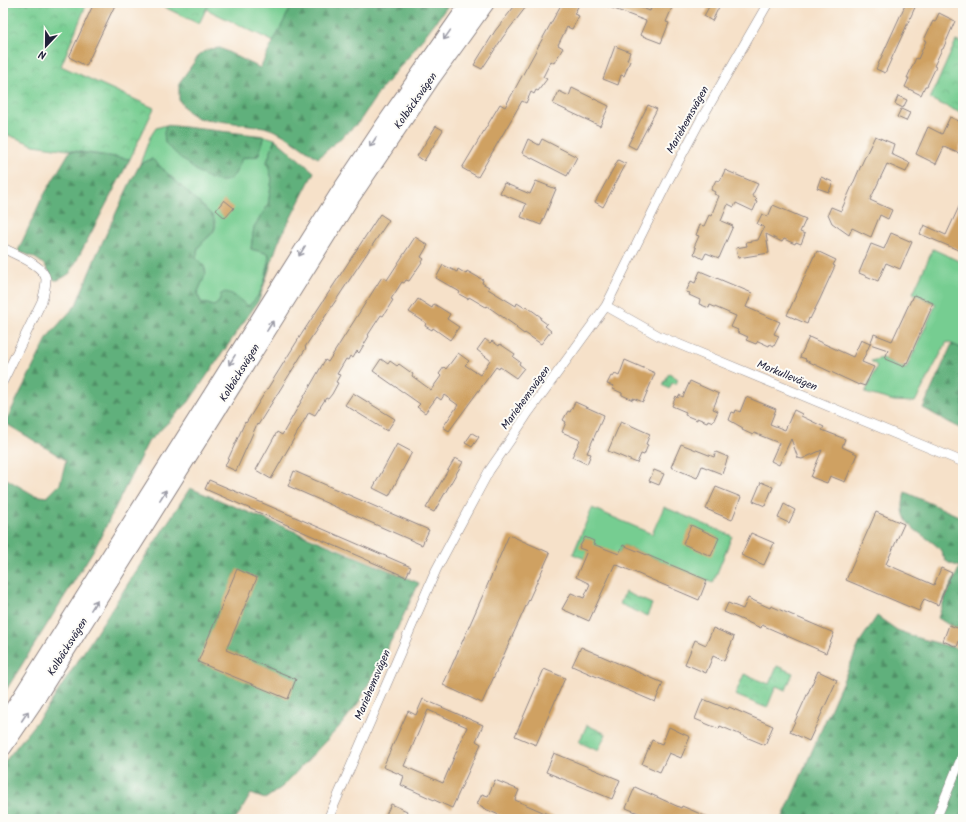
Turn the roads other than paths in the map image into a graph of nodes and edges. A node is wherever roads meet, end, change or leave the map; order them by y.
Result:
1 (469, 3) edge
2 (486, 3) edge
3 (768, 3) edge
4 (3, 248) edge
5 (606, 306) junction
6 (3, 381) edge
7 (963, 462) edge
8 (3, 724) edge
9 (3, 748) edge
10 (963, 754) edge
11 (328, 819) edge
12 (936, 819) edge

1 -> 8 highway, Kolbäcksvägen
9 -> 2 highway, Kolbäcksvägen
3 - 5 street, Mariehemsvägen
4 - 6 street
5 - 7 street, Morkullevägen
5 - 11 street, Mariehemsvägen
10 - 12 street

